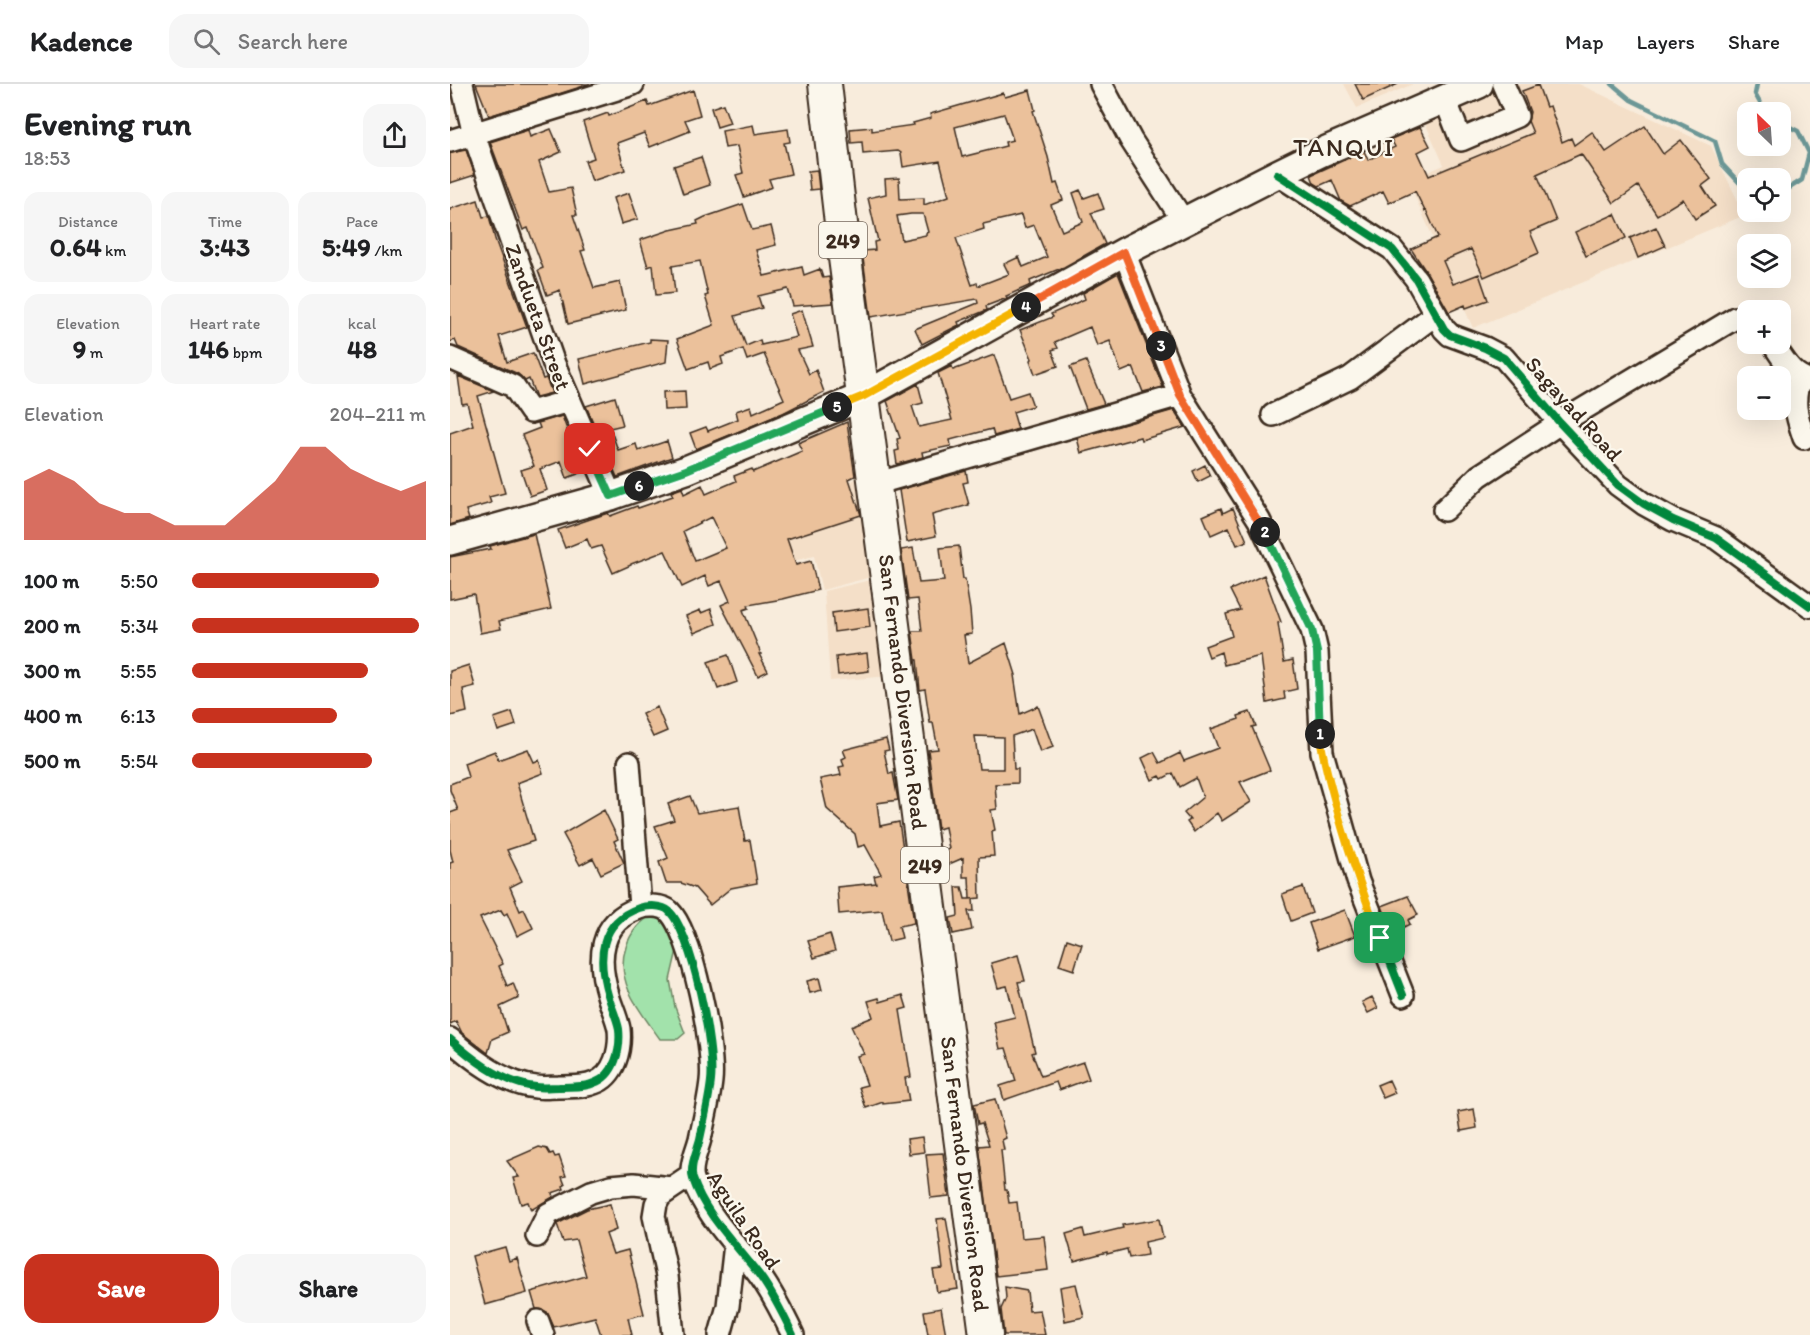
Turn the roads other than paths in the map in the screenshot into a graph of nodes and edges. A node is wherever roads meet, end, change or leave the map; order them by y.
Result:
1 (462, 84) edge
2 (633, 84) edge
3 (825, 84) edge
4 (1101, 84) edge
5 (1479, 84) edge
6 (1503, 84) edge
7 (1445, 99) junction
8 (474, 135) junction
9 (450, 141) edge
10 (1277, 174) junction
11 (1184, 222) junction
12 (1124, 252) junction
13 (1436, 314) junction
14 (1737, 318) edge
15 (1780, 354) edge
16 (450, 358) edge
17 (1805, 379) edge
18 (1180, 395) junction
19 (864, 396) junction
20 (569, 402) junction
21 (1273, 415) dead end
22 (1560, 423) junction
23 (1804, 438) dead end
24 (875, 484) junction
25 (611, 496) junction
26 (1444, 510) dead end
27 (450, 541) edge
28 (1810, 606) edge
29 (629, 763) dead end
30 (640, 907) junction
31 (1403, 995) dead end
32 (450, 1039) edge
33 (692, 1175) junction
34 (671, 1188) junction
35 (537, 1236) dead end
36 (735, 1244) junction
37 (674, 1335) edge
38 (720, 1335) edge
39 (793, 1335) edge
40 (986, 1335) edge

1 - 8 street, Zandueta Street
2 - 8 street
3 - 19 highway, San Fernando Diversion Road / 249
4 - 11 street
5 - 7 main road
6 - 7 street
7 - 10 main road
8 - 9 street
8 - 20 street, Zandueta Street
10 - 11 main road
10 - 13 street, Sagayad Road
11 - 12 main road
12 - 18 street
12 - 19 main road
13 - 21 street
13 - 22 street, Sagayad Road
14 - 22 street
15 - 17 street
16 - 20 street
17 - 23 street
18 - 24 street
18 - 31 street
19 - 24 highway, San Fernando Diversion Road / 249
19 - 25 main road
20 - 25 street, Zandueta Street
22 - 26 street
22 - 28 street, Sagayad Road
24 - 40 highway, San Fernando Diversion Road / 249
25 - 27 main road
29 - 30 street
30 - 32 street
30 - 33 street, Aguila Road
33 - 34 street
33 - 36 street, Aguila Road
34 - 35 street
34 - 37 street
36 - 38 street
36 - 39 street, Aguila Road

